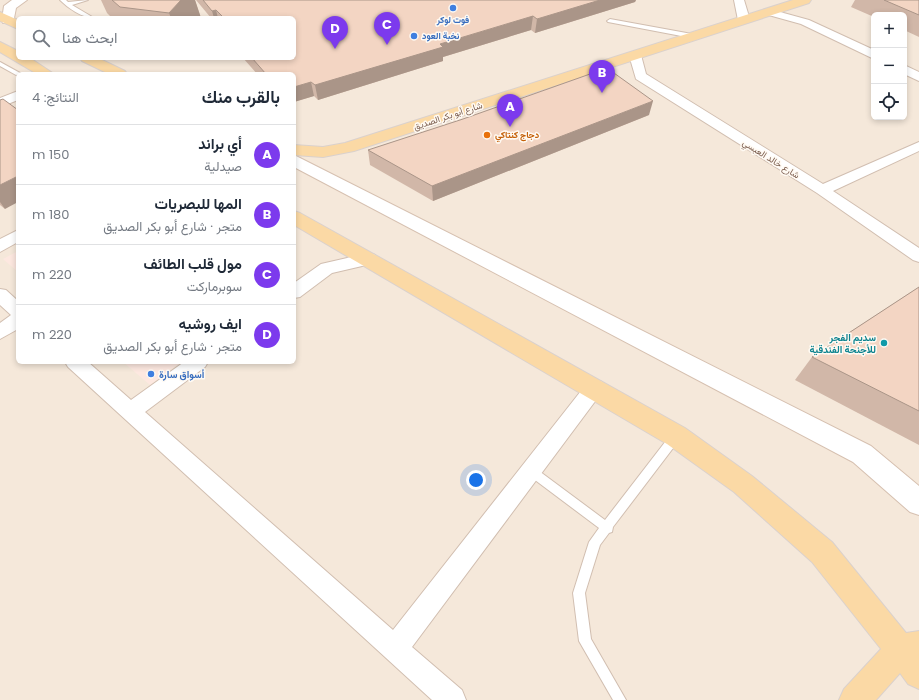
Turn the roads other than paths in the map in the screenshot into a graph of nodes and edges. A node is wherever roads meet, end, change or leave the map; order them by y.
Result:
1 (21, 0) edge
2 (85, 0) edge
3 (739, 0) edge
4 (805, 0) edge
5 (65, 2) edge
6 (769, 12) junction
7 (88, 16) edge
8 (744, 20) junction
9 (9, 21) edge
10 (610, 21) dead end
11 (692, 36) junction
12 (0, 46) edge
13 (871, 54) edge
14 (16, 55) edge
15 (635, 55) junction
16 (24, 60) edge
17 (91, 60) edge
18 (0, 64) edge
19 (907, 71) edge
20 (45, 72) edge
21 (116, 72) edge
22 (16, 73) edge
23 (919, 77) edge
24 (16, 96) edge
25 (0, 103) edge
26 (919, 146) edge
27 (296, 150) edge
28 (296, 161) edge
29 (822, 190) junction
30 (296, 218) edge
31 (16, 236) edge
32 (0, 246) edge
33 (919, 256) edge
34 (369, 259) junction
35 (296, 291) edge
36 (0, 295) edge
37 (16, 309) edge
38 (16, 321) edge
39 (0, 332) edge
40 (76, 364) edge
41 (195, 364) edge
42 (595, 388) junction
43 (130, 412) junction
44 (676, 436) junction
45 (531, 472) junction
46 (919, 503) edge
47 (608, 528) junction
48 (910, 648) edge
49 (394, 649) junction
50 (919, 673) edge
51 (452, 700) edge
52 (620, 700) edge
53 (855, 700) edge

1 - 9 main road
2 - 5 lane
3 - 8 street
4 - 6 main road, شارع أبو بكر الصديق
5 - 7 lane
6 - 8 main road, شارع أبو بكر الصديق
6 - 13 street
8 - 11 main road, شارع أبو بكر الصديق
10 - 11 lane
11 - 15 main road, شارع أبو بكر الصديق
12 - 14 main road
15 - 27 main road, شارع أبو بكر الصديق
15 - 29 street, شارع خالد العبسي
16 - 20 main road
17 - 21 main road
18 - 22 lane
19 - 23 street
24 - 25 street
26 - 29 street
28 - 46 main road
29 - 33 street, شارع خالد العبسي
30 - 34 main road
31 - 32 street
34 - 35 street
34 - 42 main road
36 - 37 street
38 - 39 street
40 - 43 street
41 - 43 street
42 - 44 main road
42 - 45 street
43 - 49 street
44 - 47 lane
44 - 48 main road
45 - 47 lane
45 - 49 street
47 - 52 lane
48 - 50 main road
48 - 53 main road
49 - 51 street

